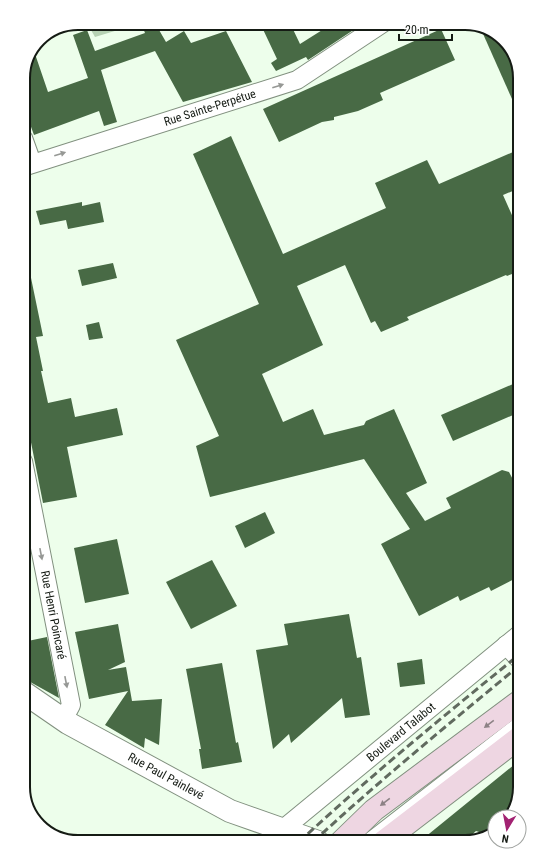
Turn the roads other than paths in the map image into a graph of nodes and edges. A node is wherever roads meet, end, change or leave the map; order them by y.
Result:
1 (372, 30) edge
2 (30, 164) edge
3 (30, 497) edge
4 (513, 640) edge
5 (30, 697) edge
6 (513, 706) edge
7 (63, 720) junction
8 (513, 725) edge
9 (513, 742) edge
10 (282, 830) junction
11 (297, 835) edge
12 (348, 835) edge
13 (372, 835) edge
14 (392, 835) edge

2 -> 1 street, Rue Sainte-Perpétue
3 -> 7 street, Rue Henri Poincaré
4 - 10 street, Boulevard Talabot
5 - 7 street, Rue Paul Painlevé
6 -> 12 main road
7 - 10 street, Rue Paul Painlevé
8 - 13 lane
9 - 14 main road
10 - 11 street, Rue Paul Painlevé

